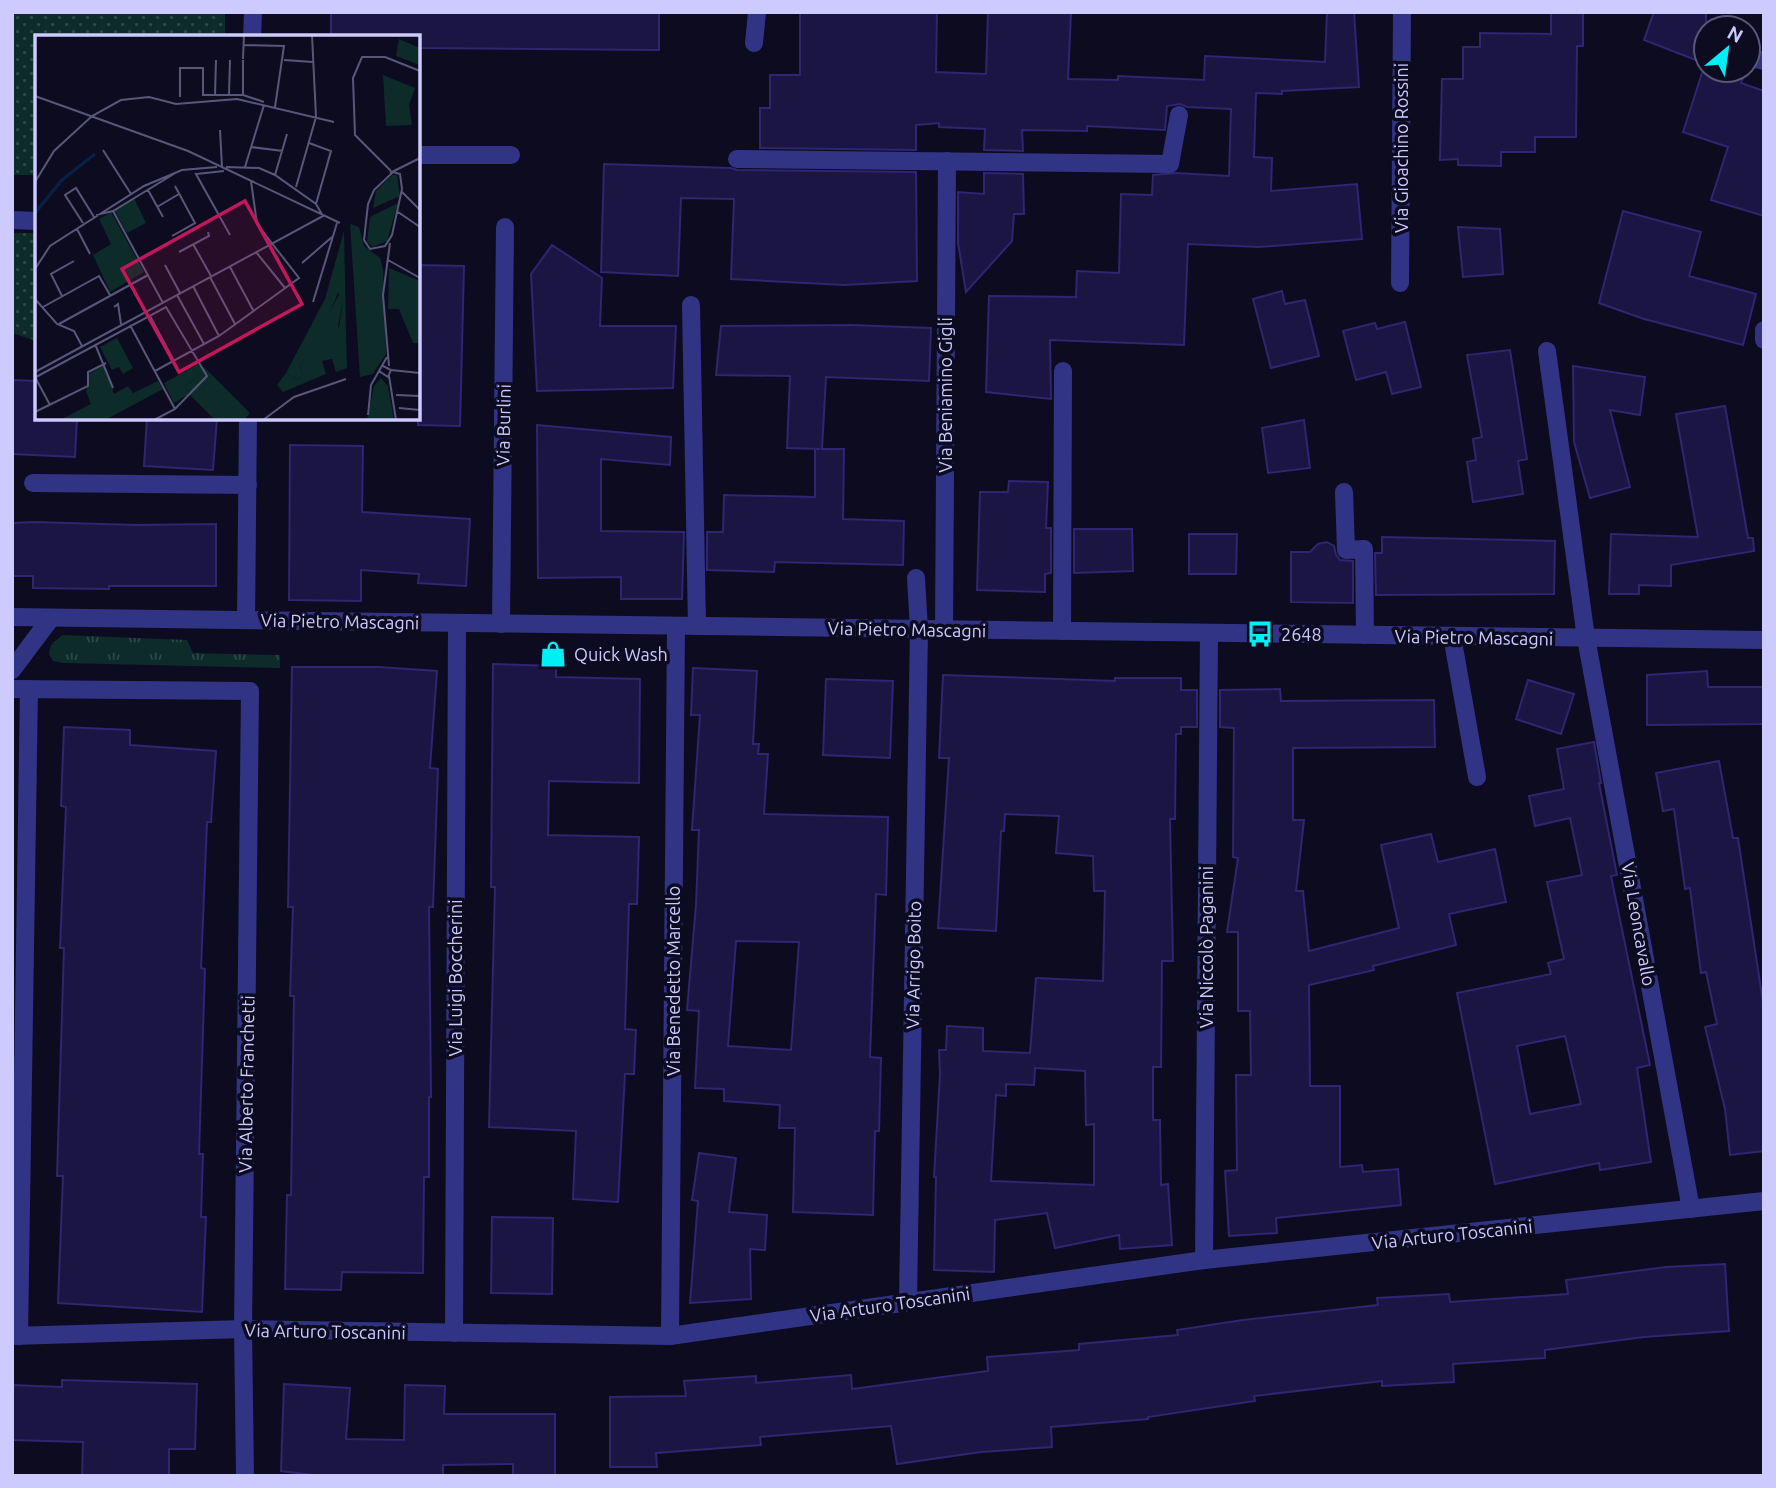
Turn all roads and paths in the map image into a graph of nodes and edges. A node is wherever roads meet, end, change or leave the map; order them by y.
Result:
1 (253, 12) edge
2 (757, 12) edge
3 (1402, 12) edge
4 (252, 35) edge
5 (754, 43) dead end
6 (1179, 115) dead end
7 (420, 155) edge
8 (511, 155) dead end
9 (737, 159) dead end
10 (947, 161) junction
11 (12, 220) edge
12 (35, 220) edge
13 (505, 227) dead end
14 (1400, 283) dead end
15 (691, 305) dead end
16 (1764, 330) edge
17 (1764, 340) edge
18 (1547, 351) dead end
19 (1063, 371) dead end
20 (248, 420) edge
21 (33, 483) dead end
22 (248, 485) junction
23 (1344, 492) dead end
24 (916, 578) dead end
25 (12, 617) edge
26 (51, 618) junction
27 (246, 620) junction
28 (457, 623) junction
29 (501, 624) junction
30 (676, 626) junction
31 (697, 626) junction
32 (919, 629) junction
33 (944, 629) junction
34 (1062, 631) junction
35 (1209, 633) junction
36 (1365, 635) junction
37 (1452, 636) junction
38 (1586, 638) junction
39 (1764, 640) edge
40 (12, 670) edge
41 (21, 689) edge
42 (1477, 777) dead end
43 (1764, 1201) edge
44 (1691, 1209) junction
45 (1203, 1260) junction
46 (908, 1301) junction
47 (243, 1329) junction
48 (454, 1332) junction
49 (16, 1336) edge
50 (670, 1336) junction
51 (245, 1476) edge

1 - 4 street
2 - 5 street
3 - 14 street, Via Gioachino Rossini
6 - 10 street
7 - 8 street
9 - 10 street
10 - 33 street, Via Beniamino Gigli
11 - 12 street
13 - 29 street, Via Burlini
15 - 31 street
16 - 17 street
18 - 38 street, Via Leoncavallo
19 - 34 street
20 - 22 street
21 - 22 street
22 - 27 street
23 - 36 street
24 - 32 street, Via Arrigo Boito
25 - 26 street, Via Pietro Mascagni
26 - 27 street, Via Pietro Mascagni
26 - 40 street
27 - 28 street, Via Pietro Mascagni
28 - 29 street, Via Pietro Mascagni
28 - 48 street, Via Luigi Boccherini
29 - 30 street, Via Pietro Mascagni
30 - 31 street, Via Pietro Mascagni
30 - 50 street, Via Benedetto Marcello
31 - 32 street, Via Pietro Mascagni
32 - 33 street, Via Pietro Mascagni
32 - 46 street, Via Arrigo Boito
33 - 34 street, Via Pietro Mascagni
34 - 35 street, Via Pietro Mascagni
35 - 36 street, Via Pietro Mascagni
35 - 45 street, Via Niccolò Paganini
36 - 37 street, Via Pietro Mascagni
37 - 38 street, Via Pietro Mascagni
37 - 42 street
38 - 39 street, Via Pietro Mascagni
38 - 44 street, Via Leoncavallo
41 - 47 street, Via Alberto Franchetti
41 - 49 street
43 - 44 street, Via Arturo Toscanini
44 - 45 street, Via Arturo Toscanini
45 - 46 street, Via Arturo Toscanini
46 - 50 street, Via Arturo Toscanini
47 - 48 street, Via Arturo Toscanini
47 - 49 street, Via Arturo Toscanini
47 - 51 street, Via Alberto Franchetti
48 - 50 street, Via Arturo Toscanini

